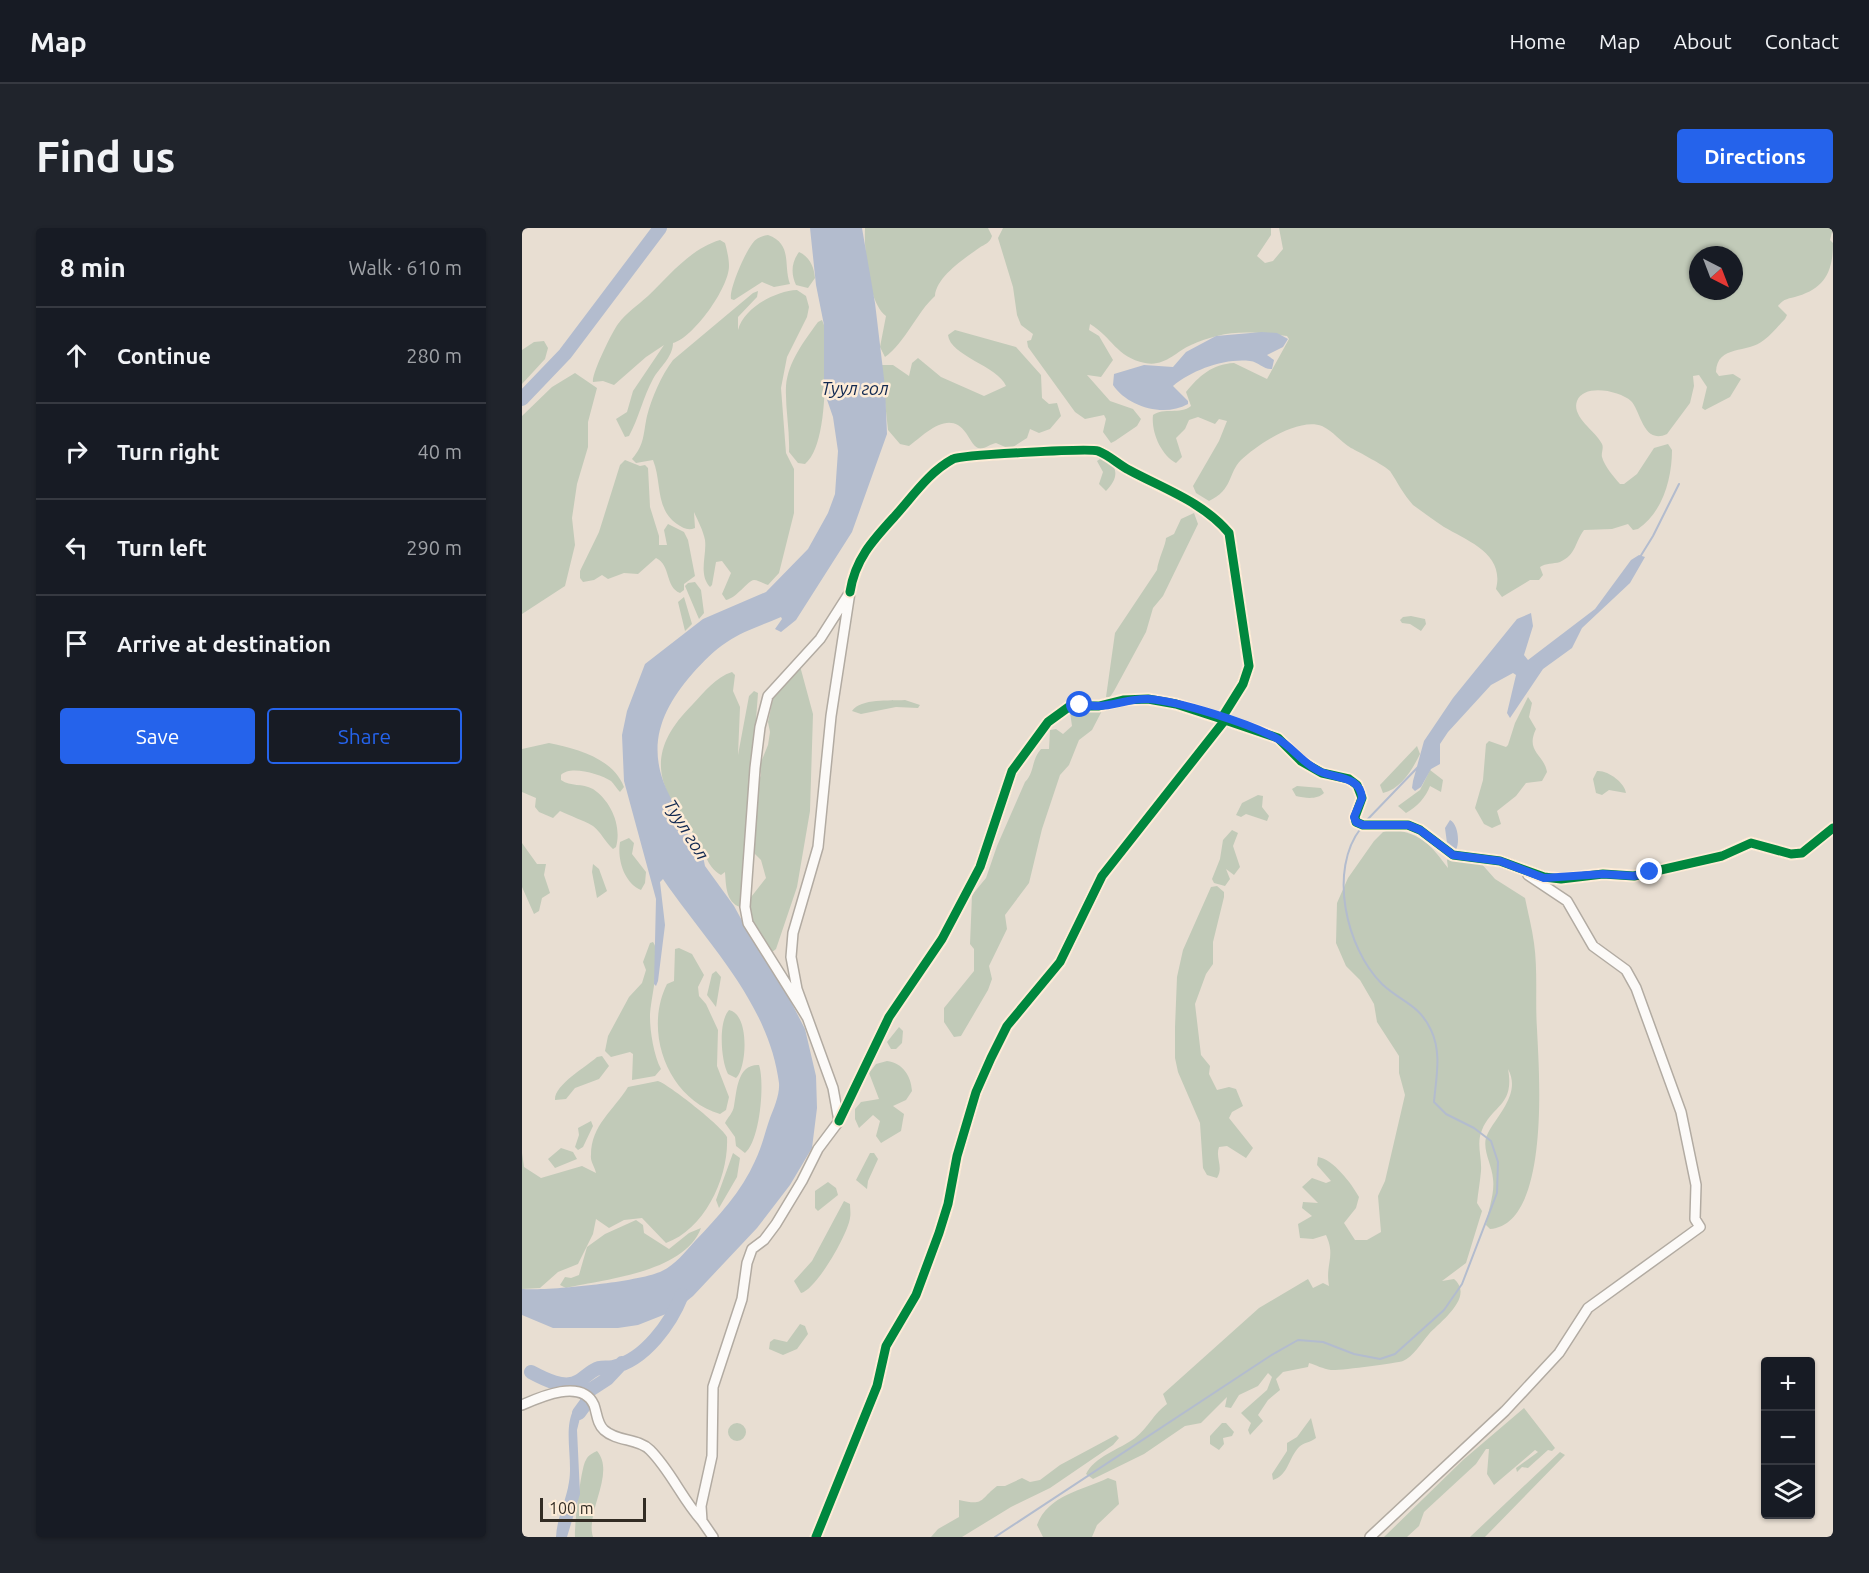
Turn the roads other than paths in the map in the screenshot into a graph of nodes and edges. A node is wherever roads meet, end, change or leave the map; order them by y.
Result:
1 (850, 592) junction
2 (1226, 720) junction
3 (1833, 828) edge
4 (1519, 868) junction
5 (807, 1017) junction
6 (840, 1121) junction
7 (522, 1405) edge
8 (702, 1521) junction
9 (713, 1537) edge
10 (816, 1537) edge
11 (1370, 1537) edge

1 - 2 street
1 - 5 street
1 - 5 street
2 - 4 street
2 - 6 street
2 - 10 street
3 - 4 street
4 - 11 street
5 - 6 street
6 - 8 street
7 - 8 street
8 - 9 street

